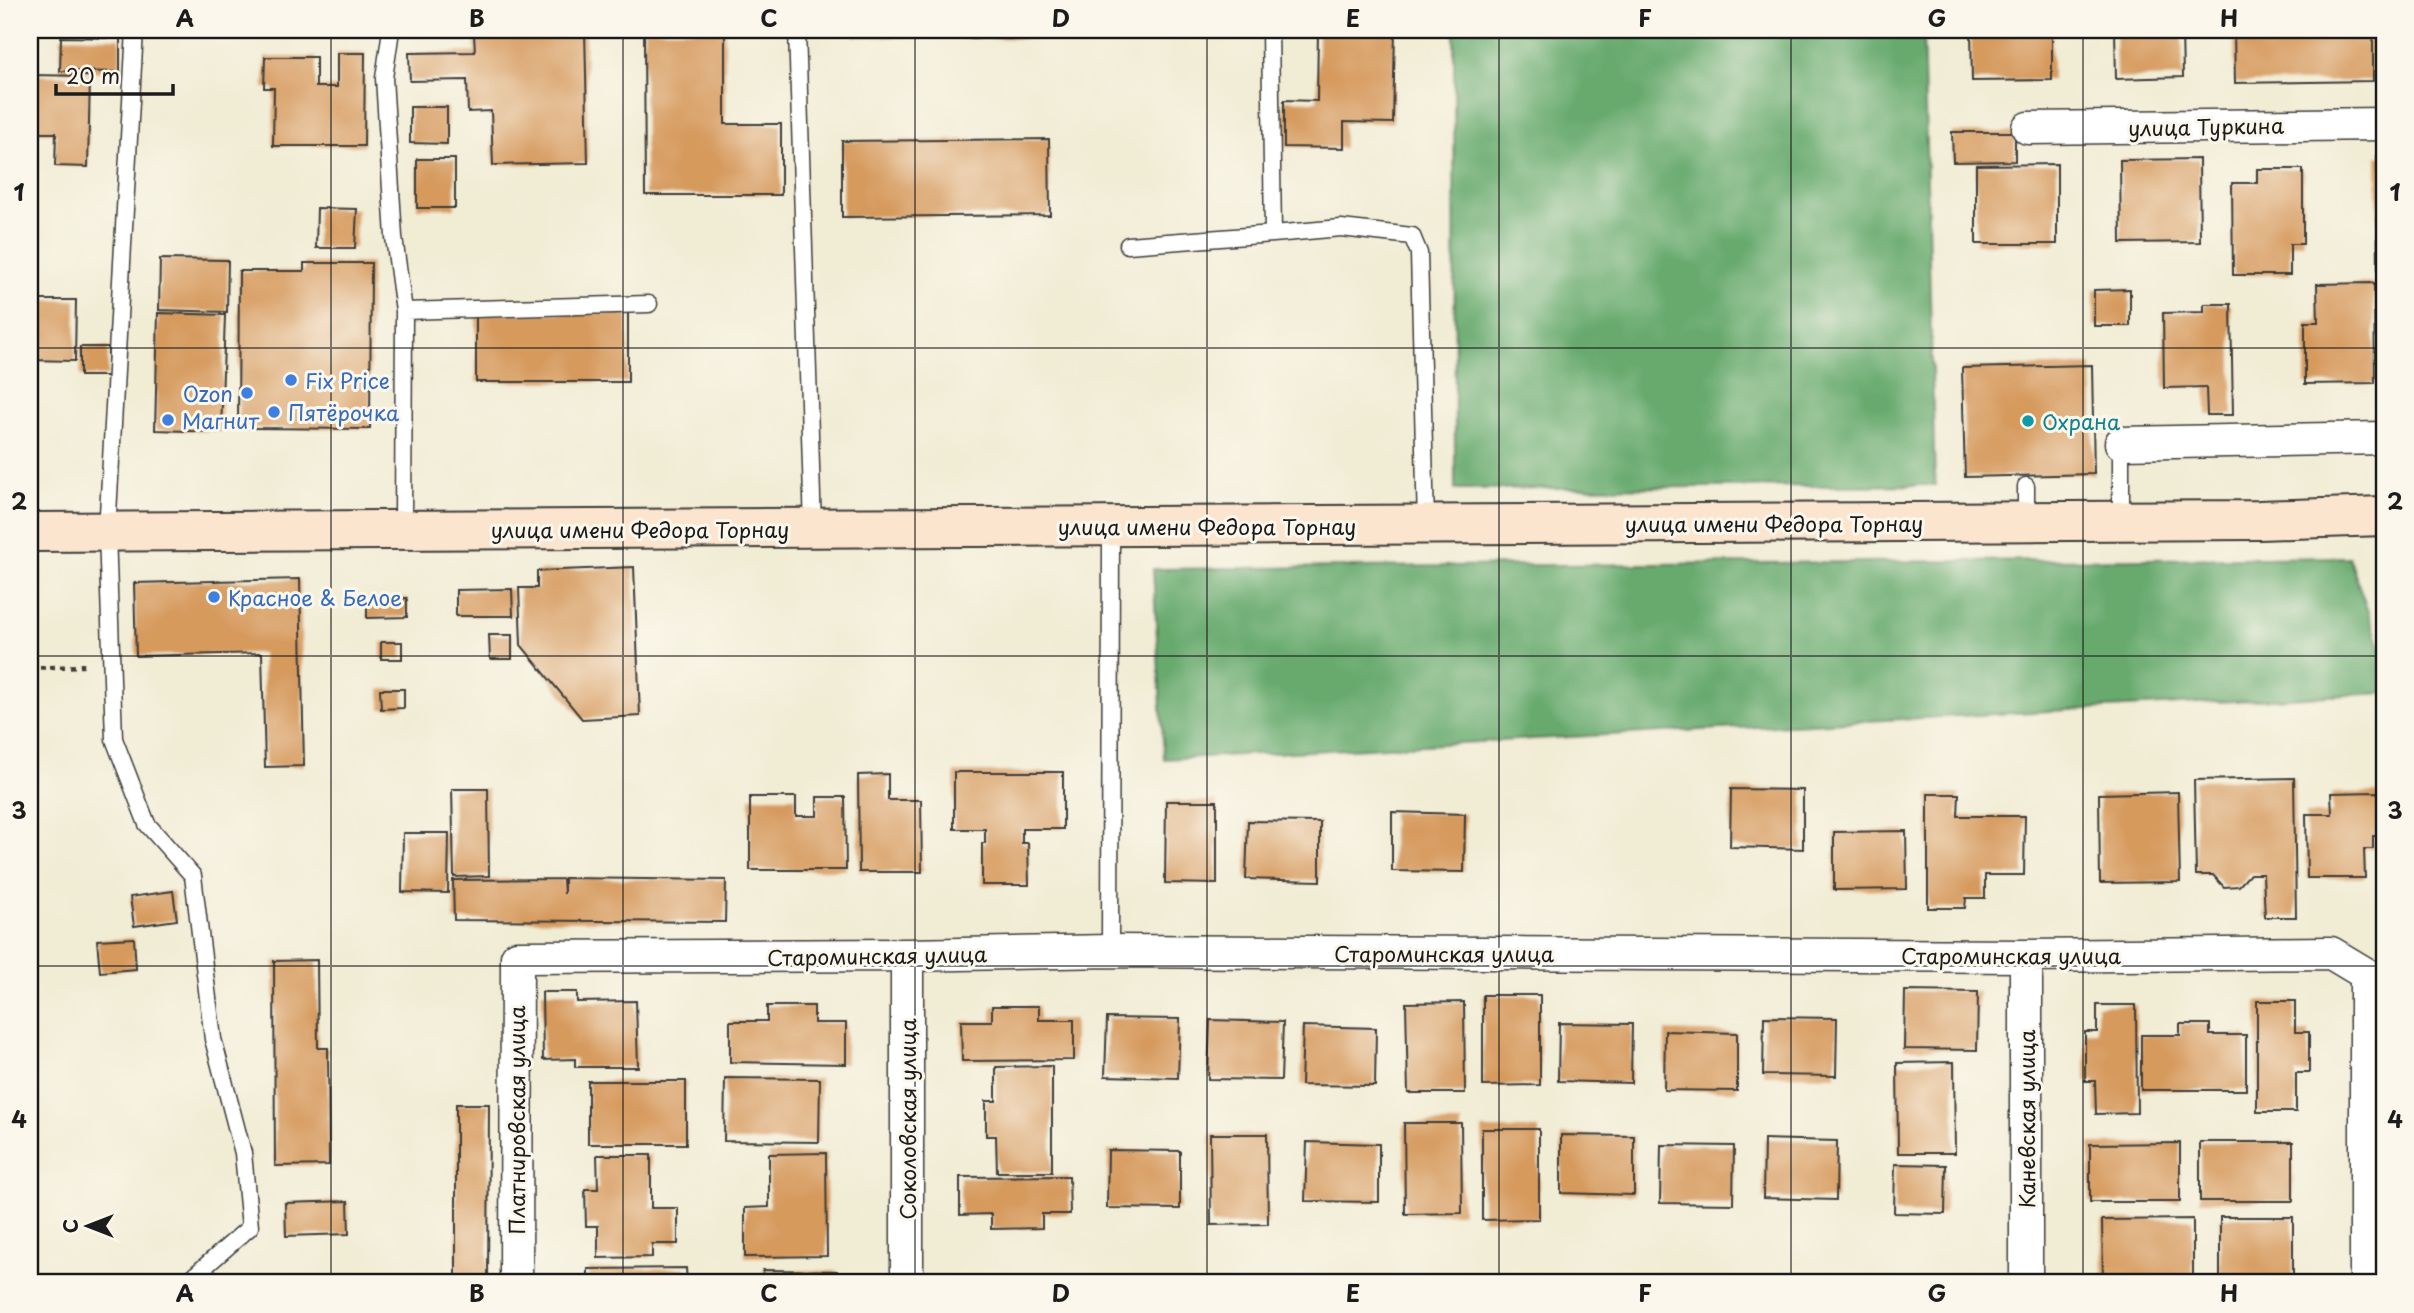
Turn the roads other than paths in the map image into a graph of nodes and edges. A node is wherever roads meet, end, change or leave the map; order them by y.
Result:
1 (135, 30) edge
2 (391, 30) edge
3 (797, 30) edge
4 (1270, 30) edge
5 (2384, 124) edge
6 (2028, 128) dead end
7 (1273, 234) junction
8 (1128, 245) dead end
9 (649, 304) dead end
10 (404, 311) junction
11 (2384, 438) edge
12 (2121, 443) joint
13 (2384, 516) edge
14 (2121, 520) junction
15 (1426, 525) junction
16 (1111, 527) junction
17 (813, 528) junction
18 (403, 530) junction
19 (30, 532) edge
20 (107, 532) junction
21 (1110, 951) junction
22 (907, 955) junction
23 (2026, 956) junction
24 (517, 957) joint
25 (186, 1283) edge
26 (516, 1283) edge
27 (907, 1283) edge
28 (2026, 1283) edge
29 (2365, 1283) edge

1 - 20 lane
2 - 10 lane
3 - 17 lane
4 - 7 lane
5 - 6 street, улица Туркина
7 - 8 lane
7 - 15 lane
9 - 10 lane
10 - 18 lane
11 - 12 street
12 - 14 lane
13 - 14 street, улица имени Федора Торнау
14 - 15 street, улица имени Федора Торнау
15 - 16 street, улица имени Федора Торнау
16 - 17 street, улица имени Федора Торнау
16 - 21 lane
17 - 18 street, улица имени Федора Торнау
18 - 20 street, улица имени Федора Торнау
19 - 20 street, улица имени Федора Торнау
20 - 25 lane
21 - 22 street, Староминская улица
21 - 23 street, Староминская улица
22 - 24 street, Староминская улица
22 - 27 street, Соколовская улица
23 - 28 street, Каневская улица
23 - 29 street, Староминская улица
24 - 26 street, Платнировская улица

